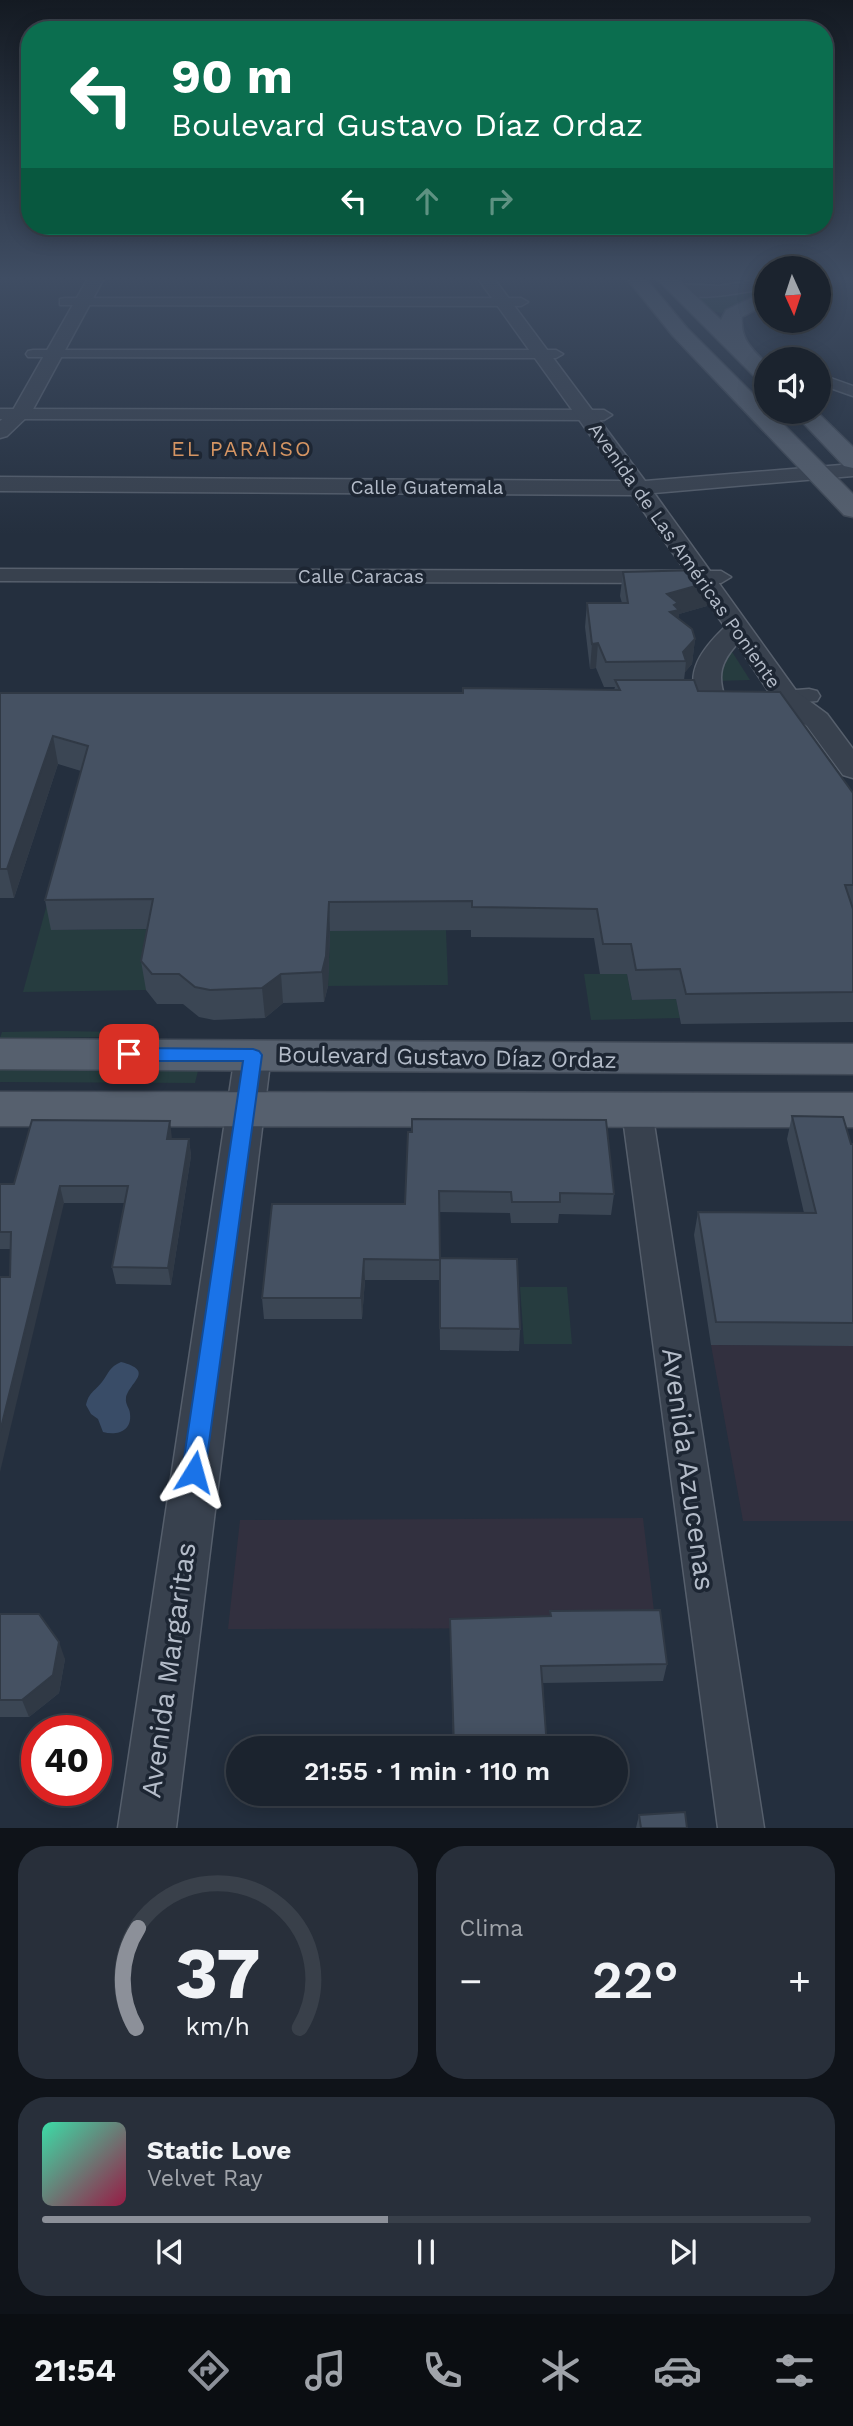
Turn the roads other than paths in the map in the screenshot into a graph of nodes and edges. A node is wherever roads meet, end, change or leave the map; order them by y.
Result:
1 (43, 365) edge
2 (557, 365) edge
3 (712, 365) edge
4 (831, 383) edge
5 (853, 391) edge
6 (7, 410) edge
7 (594, 415) junction
8 (816, 424) edge
9 (0, 432) edge
10 (853, 461) edge
11 (853, 470) edge
12 (817, 473) junction
13 (0, 484) edge
14 (648, 487) junction
15 (853, 509) edge
16 (0, 575) edge
17 (712, 576) junction
18 (738, 629) junction
19 (683, 698) edge
20 (732, 698) junction
21 (804, 705) junction
22 (853, 769) edge
23 (0, 1054) edge
24 (253, 1055) junction
25 (853, 1059) edge
26 (0, 1109) edge
27 (245, 1110) junction
28 (853, 1110) edge
29 (637, 1111) junction
30 (147, 1828) edge
31 (741, 1828) edge

1 - 6 street
2 - 7 street, Avenida de Las Américas Poniente
3 - 12 main road
4 - 5 street
6 - 7 street
6 - 9 street
7 - 14 street, Avenida de Las Américas Poniente
8 - 10 main road
11 - 12 street, Calle Guatemala
12 - 14 street, Calle Guatemala
12 - 15 main road
13 - 14 street, Calle Guatemala
14 - 17 street, Avenida de Las Américas Poniente
16 - 17 street, Calle Caracas
17 - 18 street, Avenida de Las Américas Poniente
17 - 21 street, Avenida de Las Américas Poniente
18 - 20 street
18 - 21 street, Avenida de Las Américas Poniente
19 - 20 street
20 - 21 street
21 - 22 street, Avenida de Las Américas Poniente
23 - 24 main road, Boulevard Gustavo Díaz Ordaz
24 - 25 main road, Boulevard Gustavo Díaz Ordaz
24 - 27 street, Avenida Margaritas
26 - 27 main road
27 - 29 main road
27 - 30 street, Avenida Margaritas
28 - 29 main road
29 - 31 street, Avenida Azucenas

